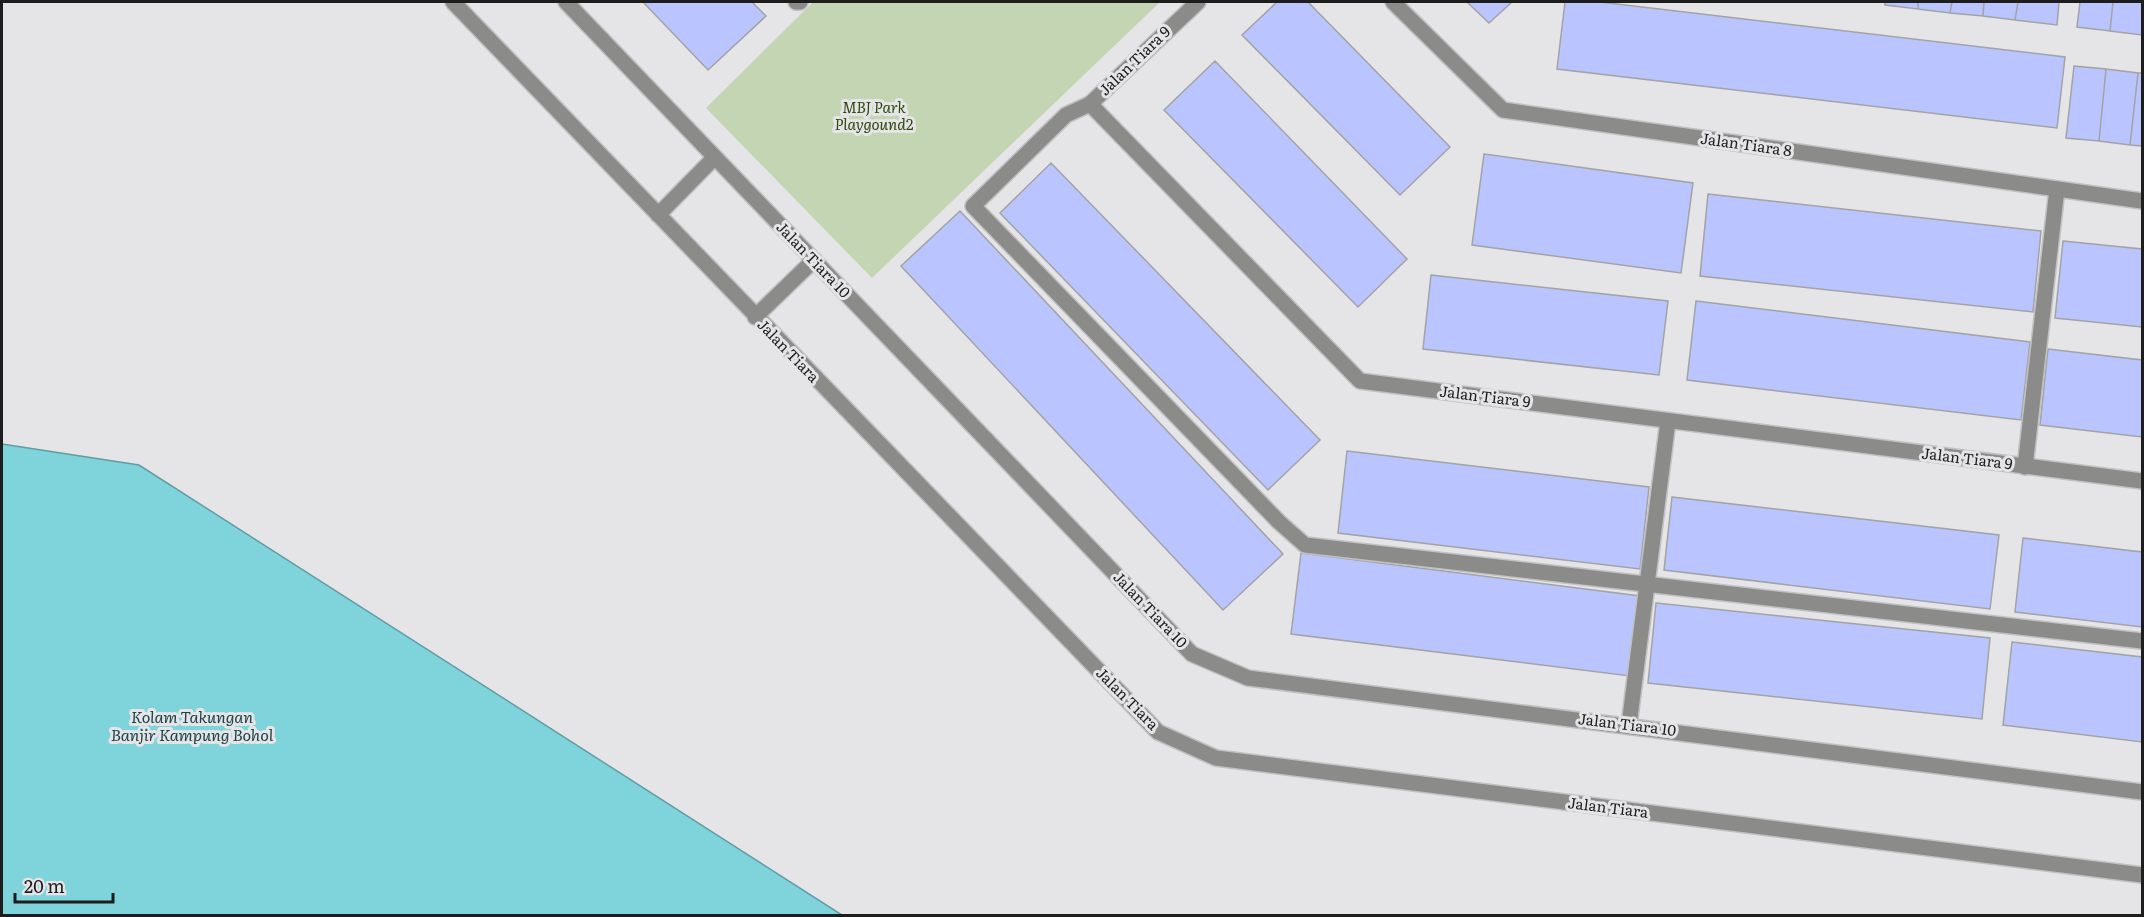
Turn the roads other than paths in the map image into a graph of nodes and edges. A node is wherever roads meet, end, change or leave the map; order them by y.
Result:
1 (453, 2) edge
2 (566, 2) edge
3 (1198, 2) edge
4 (1393, 2) edge
5 (1089, 104) junction
6 (715, 157) junction
7 (2057, 189) junction
8 (2142, 201) edge
9 (658, 215) junction
10 (814, 260) junction
11 (756, 317) junction
12 (1668, 421) junction
13 (2025, 466) junction
14 (2142, 481) edge
15 (1648, 583) junction
16 (2142, 641) edge
17 (1629, 725) junction
18 (2142, 792) edge
19 (2142, 875) edge

1 - 9 street, Jalan Tiara
2 - 6 street, Jalan Tiara 10
3 - 5 street, Jalan Tiara 9
4 - 7 street, Jalan Tiara 8
5 - 12 street, Jalan Tiara 9
5 - 15 street
6 - 9 street
6 - 10 street, Jalan Tiara 10
7 - 8 street, Jalan Tiara 8
7 - 13 street
9 - 11 street, Jalan Tiara
10 - 11 street
10 - 17 street, Jalan Tiara 10
11 - 19 street, Jalan Tiara
12 - 13 street, Jalan Tiara 9
12 - 15 street
13 - 14 street, Jalan Tiara 9
15 - 16 street
15 - 17 street
17 - 18 street, Jalan Tiara 10

